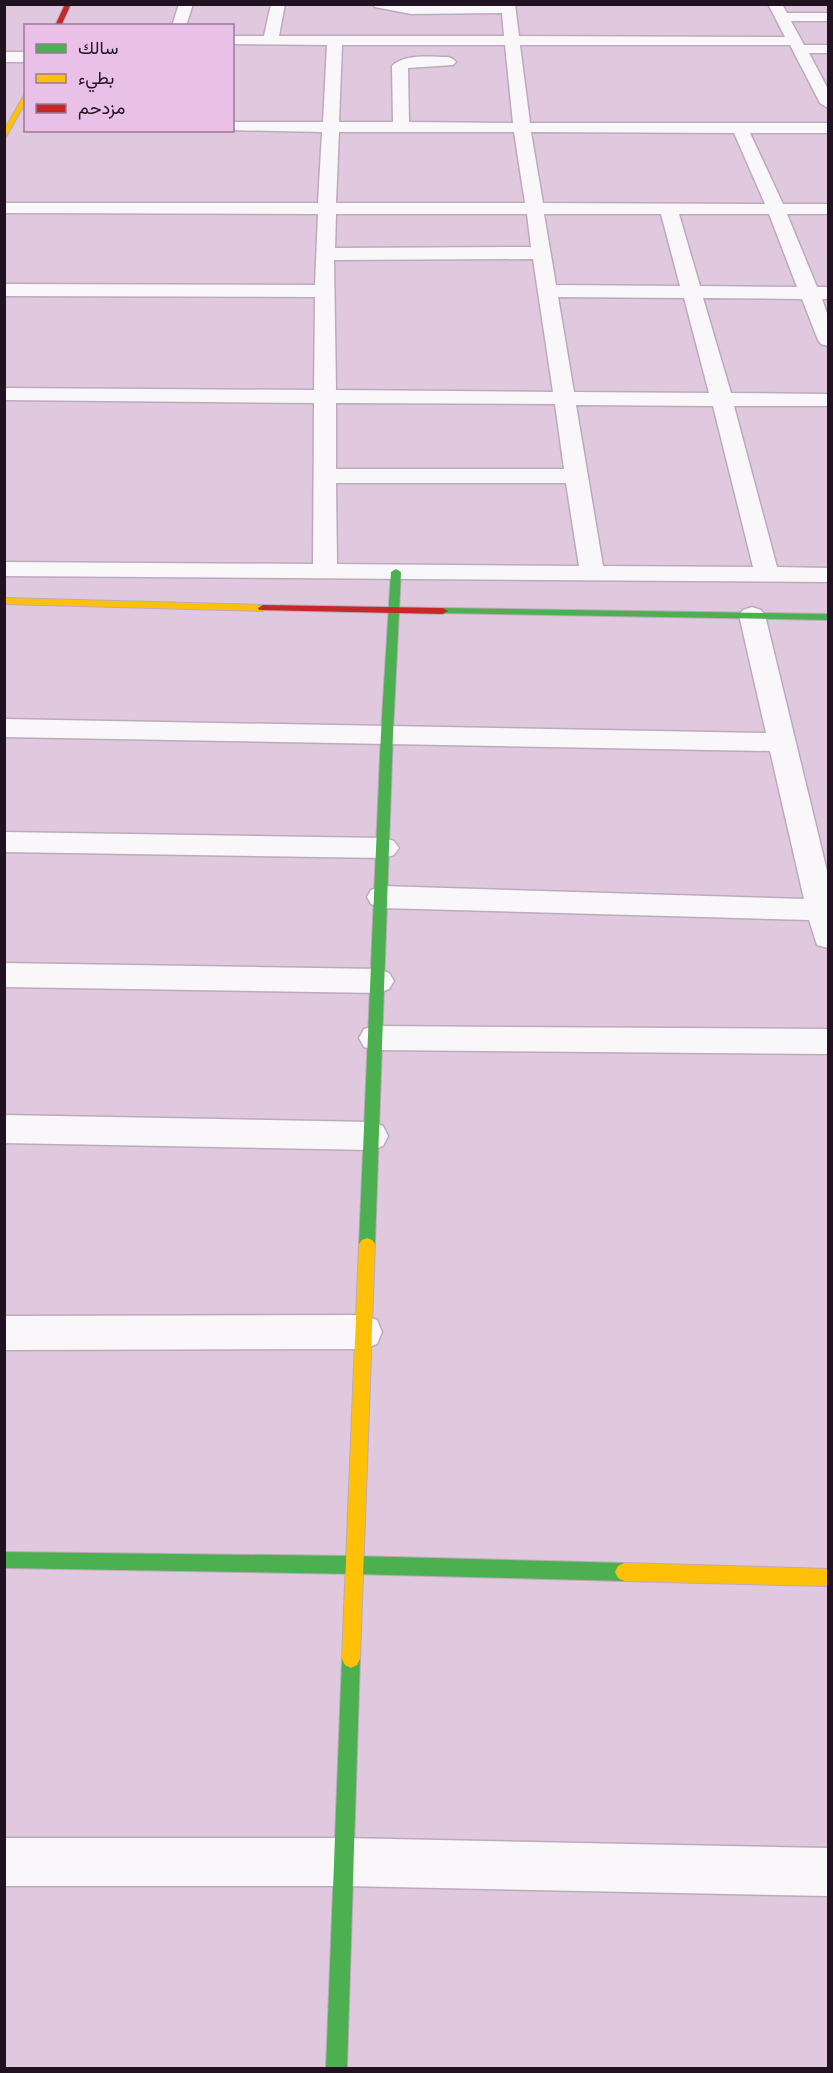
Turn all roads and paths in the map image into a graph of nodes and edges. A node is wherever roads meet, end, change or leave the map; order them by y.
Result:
1 (68, 4) edge
2 (186, 4) edge
3 (278, 4) edge
4 (380, 4) edge
5 (509, 7) edge
6 (778, 11) edge
7 (828, 17) edge
8 (59, 24) edge
9 (180, 24) edge
10 (234, 40) edge
11 (271, 40) junction
12 (335, 40) junction
13 (513, 40) junction
14 (796, 45) junction
15 (828, 49) edge
16 (4, 57) edge
17 (24, 57) edge
18 (469, 63) dead end
19 (823, 83) edge
20 (24, 99) edge
21 (828, 103) edge
22 (234, 127) edge
23 (332, 127) junction
24 (401, 127) junction
25 (522, 128) junction
26 (740, 128) junction
27 (828, 128) edge
28 (11, 129) edge
29 (535, 207) junction
30 (4, 208) edge
31 (327, 208) junction
32 (668, 208) junction
33 (776, 208) junction
34 (828, 209) edge
35 (542, 253) junction
36 (325, 255) junction
37 (4, 290) edge
38 (325, 291) junction
39 (548, 291) junction
40 (690, 292) junction
41 (819, 293) edge
42 (828, 340) edge
43 (4, 394) edge
44 (325, 397) junction
45 (565, 399) junction
46 (722, 400) junction
47 (828, 400) edge
48 (327, 476) junction
49 (577, 476) junction
50 (4, 569) edge
51 (325, 572) junction
52 (396, 572) junction
53 (592, 574) junction
54 (767, 574) junction
55 (828, 575) edge
56 (4, 601) edge
57 (394, 611) junction
58 (752, 615) junction
59 (828, 617) edge
60 (4, 728) edge
61 (387, 733) junction
62 (782, 742) junction
63 (4, 842) edge
64 (384, 848) junction
65 (382, 897) junction
66 (825, 924) edge
67 (4, 975) edge
68 (378, 981) junction
69 (376, 1038) junction
70 (828, 1042) edge
71 (4, 1129) edge
72 (371, 1136) junction
73 (363, 1332) junction
74 (4, 1333) edge
75 (4, 1560) edge
76 (353, 1565) junction
77 (828, 1578) edge
78 (4, 1862) edge
79 (344, 1862) junction
80 (828, 1872) edge
81 (336, 2068) edge

1 - 8 street
2 - 9 street
3 - 11 street
4 - 5 street
5 - 13 street
6 - 7 street
6 - 14 street
10 - 11 street
11 - 12 street
12 - 13 street
12 - 23 street
13 - 14 street
13 - 25 street
14 - 15 street
14 - 19 street
16 - 17 street
18 - 24 street
19 - 21 street
20 - 28 street
22 - 23 street
23 - 24 street
23 - 31 street
24 - 25 street
25 - 26 street
25 - 29 street
26 - 27 street
26 - 33 street
29 - 31 street
29 - 32 street
29 - 35 street
30 - 31 street
31 - 36 street
32 - 33 street
32 - 40 street
33 - 34 street
33 - 41 street
35 - 36 street
35 - 39 street
36 - 38 street
37 - 38 street
38 - 44 street
39 - 40 street
39 - 45 street
40 - 41 street
40 - 46 street
41 - 42 street
43 - 44 street
44 - 45 street
44 - 48 street
45 - 46 street
45 - 49 street
46 - 47 street
46 - 54 street
48 - 49 street
48 - 51 street
49 - 53 street
50 - 51 street
51 - 52 street
52 - 53 street
52 - 57 street
53 - 54 street
54 - 55 street
56 - 57 street
57 - 58 street
57 - 61 street
58 - 59 street
58 - 62 street
60 - 61 street
61 - 62 street
61 - 64 street
62 - 66 street
63 - 64 street
64 - 65 street
65 - 66 street
65 - 68 street
67 - 68 street
68 - 69 street
69 - 70 street
69 - 72 street
71 - 72 street
72 - 73 street
73 - 74 street
73 - 76 street
75 - 76 street
76 - 77 street
76 - 79 street
78 - 79 street
79 - 80 street
79 - 81 street

